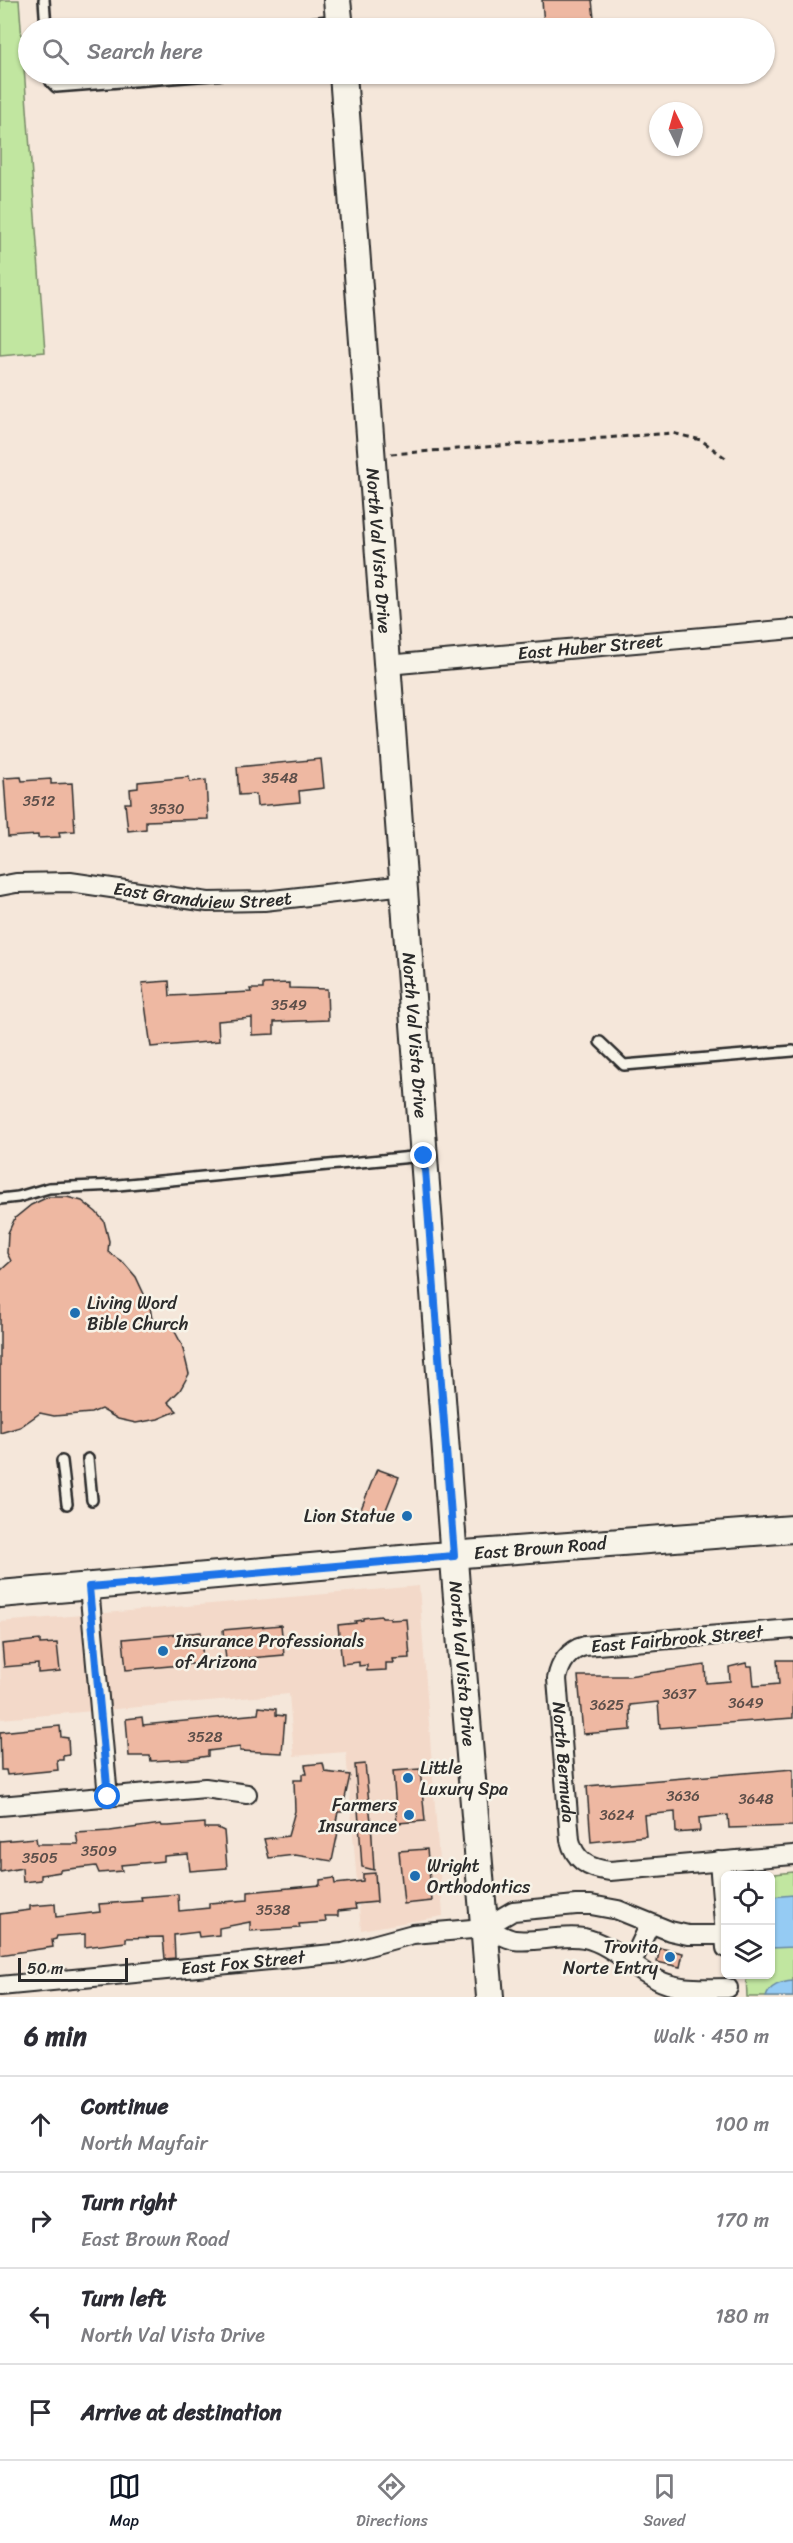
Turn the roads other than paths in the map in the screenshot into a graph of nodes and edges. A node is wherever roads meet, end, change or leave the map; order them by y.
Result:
1 (44, 0) edge
2 (45, 18) edge
3 (53, 84) edge
4 (95, 84) edge
5 (344, 84) edge
6 (793, 629) edge
7 (387, 666) junction
8 (405, 885) junction
9 (0, 886) edge
10 (600, 1042) dead end
11 (793, 1051) edge
12 (424, 1156) junction
13 (0, 1199) edge
14 (88, 1459) dead end
15 (62, 1461) dead end
16 (92, 1500) dead end
17 (67, 1504) dead end
18 (793, 1529) edge
19 (454, 1556) junction
20 (89, 1587) junction
21 (0, 1594) edge
22 (793, 1629) edge
23 (565, 1659) joint
24 (247, 1794) dead end
25 (108, 1797) junction
26 (0, 1806) edge
27 (793, 1855) edge
28 (718, 1862) junction
29 (650, 1924) junction
30 (724, 1925) edge
31 (484, 1928) junction
32 (721, 1941) edge
33 (632, 1962) junction
34 (0, 1986) edge
35 (728, 1986) edge
36 (490, 1997) edge

1 - 2 lane
3 - 4 lane
5 - 7 main road, North Val Vista Drive
6 - 7 street, East Huber Street
7 - 8 main road, North Val Vista Drive
8 - 9 street, East Grandview Street
8 - 12 main road, North Val Vista Drive
10 - 11 lane
12 - 13 lane
12 - 19 main road, North Val Vista Drive
14 - 16 lane
15 - 17 lane
18 - 19 main road, East Brown Road
19 - 20 main road, East Brown Road
19 - 31 main road, North Val Vista Drive
20 - 21 main road, East Brown Road
20 - 25 street
22 - 23 street, East Fairbrook Street
23 - 28 street, North Bermuda
24 - 25 street
25 - 26 street
27 - 28 street
28 - 30 street
29 - 31 street, East Fox Street
29 - 32 street, East Fox Street
29 - 33 street
31 - 33 street, East Fox Street
31 - 34 street, East Fox Street
31 - 36 main road, North Val Vista Drive
33 - 35 street, East Fox Street

